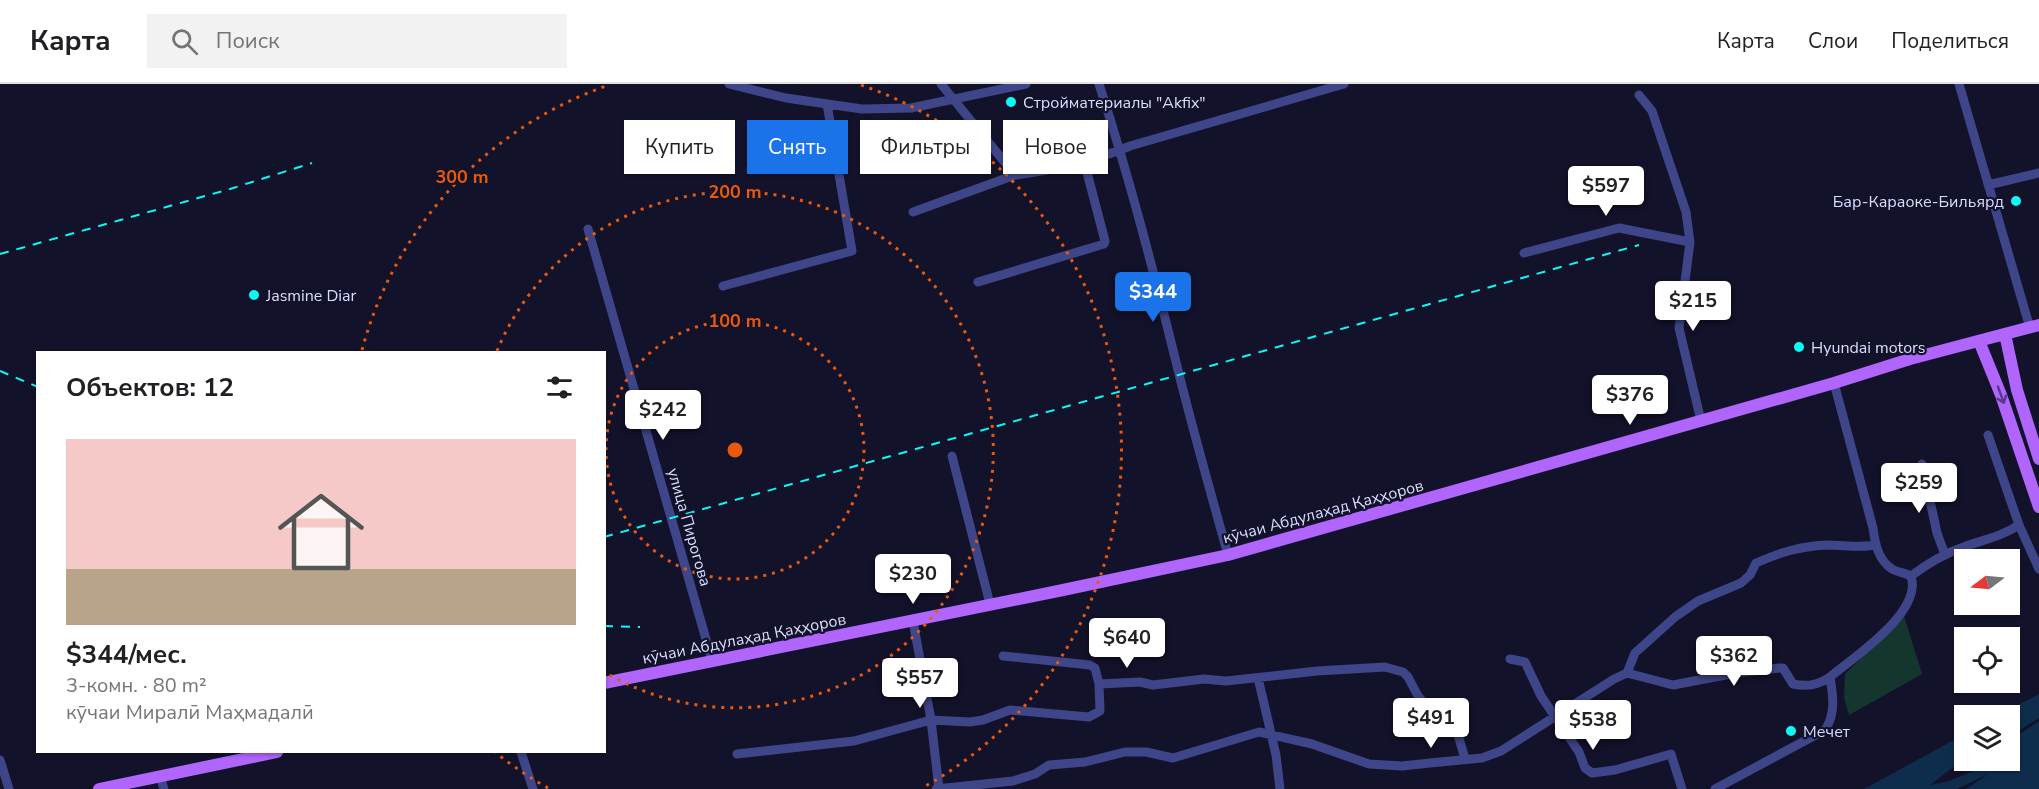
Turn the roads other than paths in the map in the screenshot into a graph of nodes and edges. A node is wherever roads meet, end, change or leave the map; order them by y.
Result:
1 (729, 84) edge
2 (941, 84) edge
3 (1026, 84) edge
4 (1099, 84) edge
5 (1344, 84) edge
6 (1959, 84) edge
7 (1639, 95) dead end
8 (951, 98) junction
9 (827, 104) junction
10 (1120, 151) junction
11 (1108, 154) edge
12 (1003, 159) edge
13 (2039, 172) edge
14 (1015, 174) edge
15 (1087, 174) edge
16 (1989, 185) junction
17 (913, 212) dead end
18 (588, 229) dead end
19 (1690, 242) junction
20 (1524, 253) dead end
21 (978, 282) dead end
22 (723, 286) dead end
23 (2034, 326) edge
24 (2005, 334) junction
25 (1979, 341) junction
26 (1834, 383) junction
27 (1701, 421) junction
28 (1988, 435) dead end
29 (951, 456) dead end
30 (2039, 459) edge
31 (1922, 464) dead end
32 (2039, 507) edge
33 (2019, 525) junction
34 (1875, 545) junction
35 (1228, 555) junction
36 (1945, 555) junction
37 (2039, 569) edge
38 (1911, 576) junction
39 (990, 604) junction
40 (913, 621) junction
41 (1003, 656) dead end
42 (1510, 659) dead end
43 (712, 660) junction
44 (1627, 673) junction
45 (1830, 677) junction
46 (1258, 678) junction
47 (606, 683) edge
48 (1099, 684) junction
49 (1556, 717) junction
50 (932, 720) junction
51 (1272, 736) junction
52 (272, 753) edge
53 (521, 753) edge
54 (737, 754) dead end
55 (1465, 759) junction
56 (0, 760) edge
57 (160, 776) junction
58 (9, 789) edge
59 (99, 789) edge
60 (164, 789) edge
61 (532, 789) edge
62 (938, 789) edge
63 (1280, 789) edge
64 (1682, 789) edge
65 (1715, 789) edge

1 - 9 street
2 - 8 street
3 - 8 street
4 - 10 street
5 - 10 street
6 - 16 street
7 - 19 street
8 - 9 street
8 - 12 street
9 - 22 street
10 - 11 street
10 - 35 street
13 - 16 street
14 - 17 street
15 - 21 street
16 - 23 street
18 - 43 street, улица Пирогова
19 - 20 street
19 - 27 street
23 - 24 main road, кӯчаи Абдулаҳад Қаҳҳоров
24 - 25 main road, кӯчаи Абдулаҳад Қаҳҳоров
24 - 30 main road
25 - 26 main road, кӯчаи Абдулаҳад Қаҳҳоров
25 -> 32 main road
26 - 27 main road, кӯчаи Абдулаҳад Қаҳҳоров
26 - 34 street
27 - 35 main road, кӯчаи Абдулаҳад Қаҳҳоров
28 - 33 street
29 - 39 street
31 - 36 street
33 - 36 street
33 - 37 street
34 - 38 street
34 - 44 street
35 - 39 main road, кӯчаи Абдулаҳад Қаҳҳоров
36 - 38 street
38 - 45 street
39 - 40 main road, кӯчаи Абдулаҳад Қаҳҳоров
40 - 43 main road, кӯчаи Абдулаҳад Қаҳҳоров
40 - 50 street
41 - 48 street
42 - 49 street
43 - 47 main road, кӯчаи Абдулаҳад Қаҳҳоров
44 - 45 street
44 - 49 street
45 - 65 street
46 - 48 street
46 - 51 street
46 - 55 street
48 - 50 street
49 - 55 street
49 - 64 street
50 - 54 street
50 - 62 street
51 - 55 street
51 - 62 street
51 - 63 street
52 - 57 main road
53 - 61 street
56 - 58 street
57 - 59 main road
57 - 60 street

